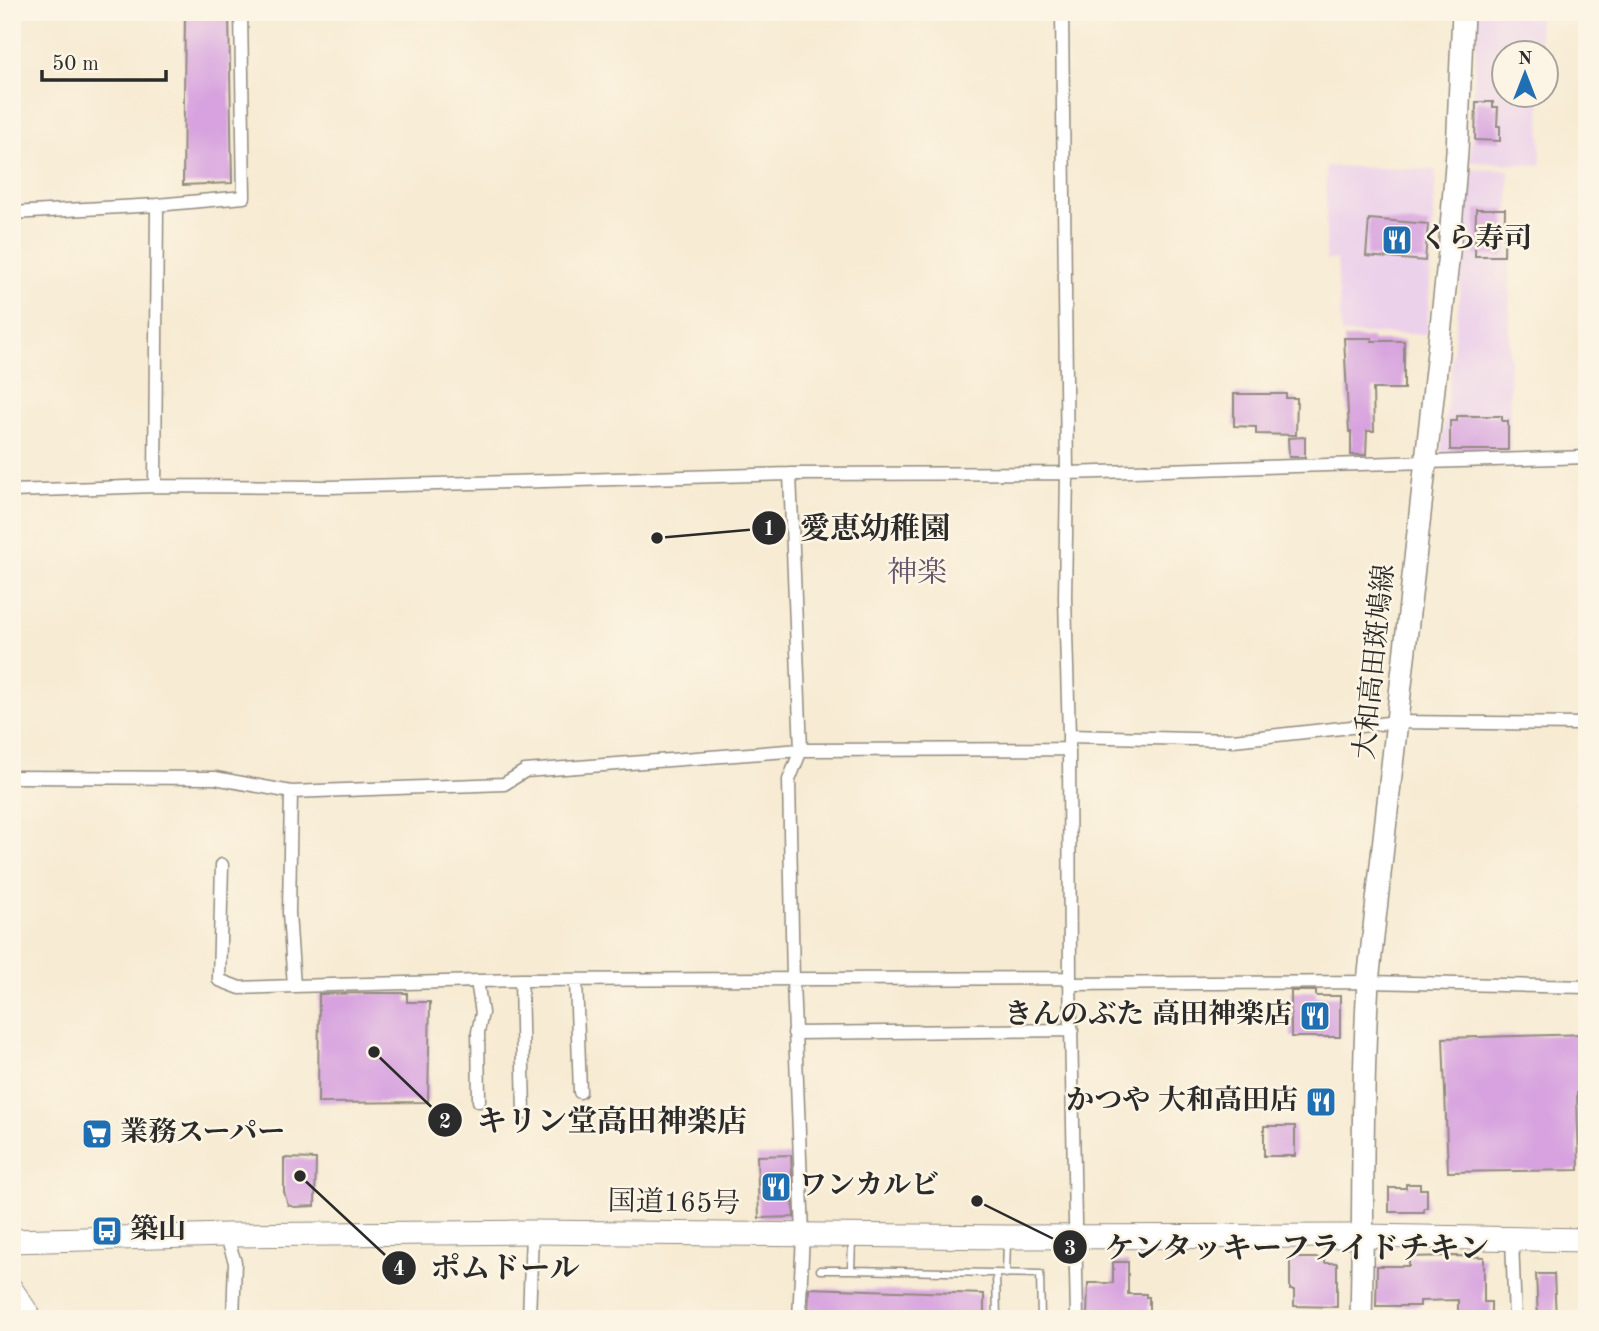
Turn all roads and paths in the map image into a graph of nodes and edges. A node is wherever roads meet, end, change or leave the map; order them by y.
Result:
1 (241, 12) edge
2 (1062, 12) edge
3 (1463, 12) edge
4 (157, 205) junction
5 (12, 213) edge
6 (1587, 457) edge
7 (1426, 463) junction
8 (1067, 473) junction
9 (790, 474) junction
10 (155, 486) junction
11 (12, 491) edge
12 (1397, 722) junction
13 (1580, 724) dead end
14 (1069, 742) junction
15 (801, 750) junction
16 (12, 777) edge
17 (291, 792) junction
18 (222, 865) dead end
19 (521, 980) junction
20 (576, 980) junction
21 (793, 980) junction
22 (477, 981) junction
23 (1070, 981) junction
24 (1368, 982) junction
25 (294, 986) junction
26 (1587, 987) edge
27 (1072, 1030) junction
28 (794, 1033) junction
29 (580, 1092) dead end
30 (478, 1101) dead end
31 (524, 1113) dead end
32 (533, 1232) junction
33 (226, 1235) junction
34 (803, 1235) junction
35 (852, 1235) junction
36 (1076, 1236) junction
37 (1363, 1236) junction
38 (1007, 1237) junction
39 (1512, 1239) junction
40 (1587, 1240) edge
41 (12, 1241) edge
42 (851, 1269) junction
43 (820, 1270) dead end
44 (996, 1273) junction
45 (1006, 1274) junction
46 (12, 1286) edge
47 (34, 1319) edge
48 (233, 1319) edge
49 (528, 1319) edge
50 (799, 1319) edge
51 (997, 1319) edge
52 (1041, 1319) edge
53 (1077, 1319) edge
54 (1361, 1319) edge
55 (1515, 1319) edge

1 - 4 street
2 - 8 street
3 - 7 main road, 大和高田斑鳩線
4 - 5 street
4 - 10 street
6 - 7 street
7 - 8 street
7 - 12 main road, 大和高田斑鳩線
8 - 9 street
8 - 14 street
9 - 10 street
9 - 15 street
10 - 11 street
12 - 13 street
12 - 14 street
12 - 24 main road, 大和高田斑鳩線
14 - 15 street
14 - 23 street
15 - 17 street
15 - 21 street
16 - 17 street
17 - 25 street
18 - 25 street
19 - 20 street
19 - 22 street
19 - 31 street
20 - 21 street
20 - 29 street
21 - 23 street
21 - 28 street
22 - 25 street
22 - 30 street
23 - 24 street
23 - 27 street
24 - 26 street
24 - 37 main road, 大和高田斑鳩線
27 - 28 street
27 - 36 street
28 - 34 street
32 - 33 highway, 国道165号
32 - 34 highway, 国道165号
32 - 49 street
33 - 41 highway, 国道165号
33 - 48 street
34 - 35 highway, 国道165号
34 - 50 street
35 - 38 highway, 国道165号
35 - 42 lane
36 - 37 highway, 国道165号
36 - 38 highway, 国道165号
36 - 53 street
37 - 39 highway, 国道165号
37 - 54 main road, 大和高田斑鳩線
38 - 45 lane
39 - 40 highway, 国道165号
39 - 55 street
42 - 43 lane
42 - 44 lane
44 - 45 lane
44 - 51 lane
45 - 52 lane
46 - 47 main road

